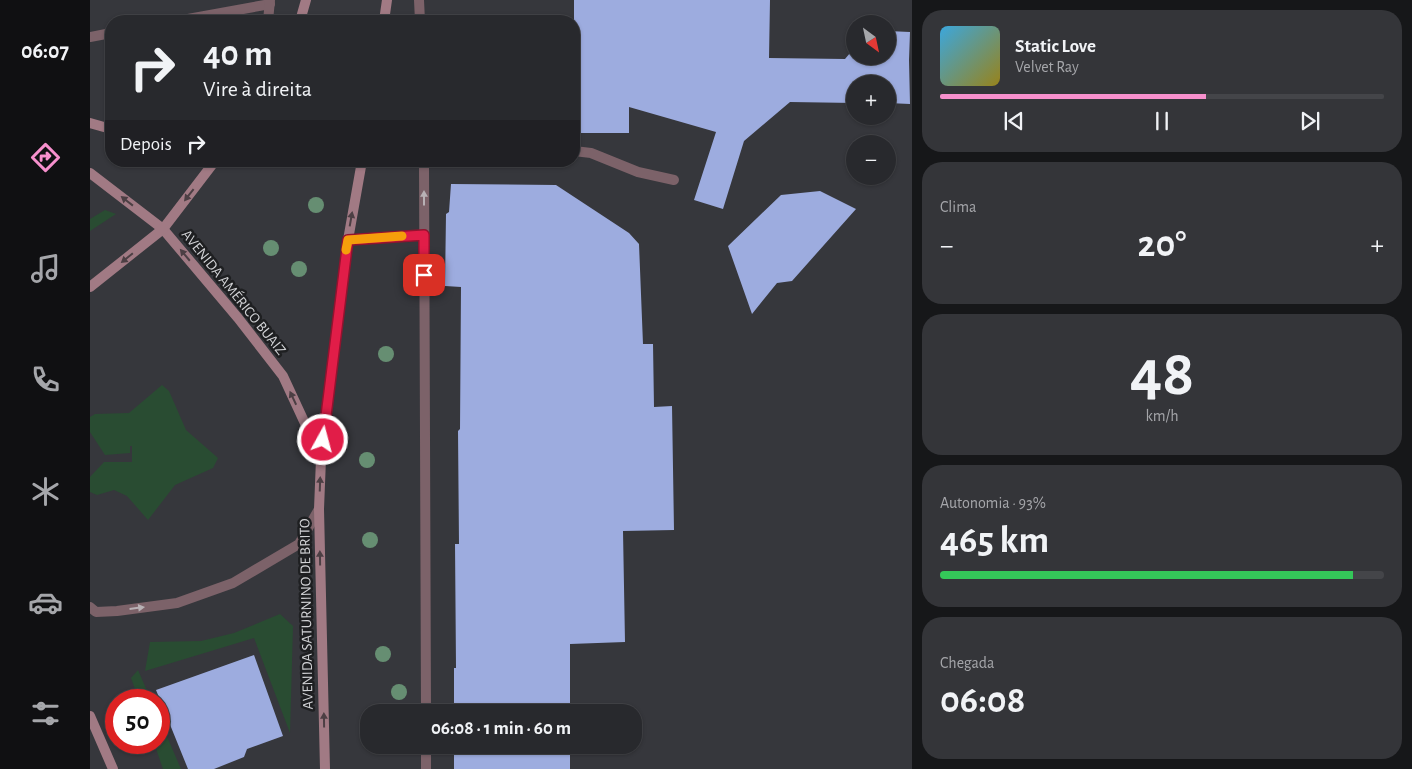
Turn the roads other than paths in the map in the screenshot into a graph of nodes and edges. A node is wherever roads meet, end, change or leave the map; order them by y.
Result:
1 (306, 0) edge
2 (387, 0) edge
3 (419, 0) edge
4 (270, 2) edge
5 (206, 15) edge
6 (269, 15) edge
7 (302, 15) edge
8 (385, 15) edge
9 (420, 15) edge
10 (105, 34) edge
11 (90, 37) edge
12 (90, 123) edge
13 (105, 127) edge
14 (580, 152) edge
15 (210, 167) edge
16 (361, 167) edge
17 (424, 167) edge
18 (90, 172) edge
19 (674, 180) dead end
20 (163, 229) junction
21 (424, 235) junction
22 (348, 240) junction
23 (90, 287) edge
24 (321, 459) junction
25 (319, 509) junction
26 (90, 607) edge
27 (426, 704) edge
28 (90, 716) edge
29 (426, 754) edge
30 (113, 769) edge
31 (325, 769) edge
32 (426, 769) edge

1 - 7 main road
2 - 8 main road
3 - 9 street
4 - 5 street
4 - 6 street
10 - 11 street
12 - 13 main road
14 - 19 street
15 -> 20 main road
22 -> 16 main road, AVENIDA SATURNINO DE BRITO
21 -> 17 street
20 -> 18 main road, AVENIDA AMÉRICO BUAIZ
20 -> 23 main road
24 -> 20 main road, AVENIDA AMÉRICO BUAIZ
21 - 22 main road
21 - 27 street
22 - 24 main road, AVENIDA SATURNINO DE BRITO
25 -> 24 main road, AVENIDA SATURNINO DE BRITO
26 -> 25 street
31 -> 25 main road, AVENIDA SATURNINO DE BRITO
28 - 30 main road
29 - 32 street

